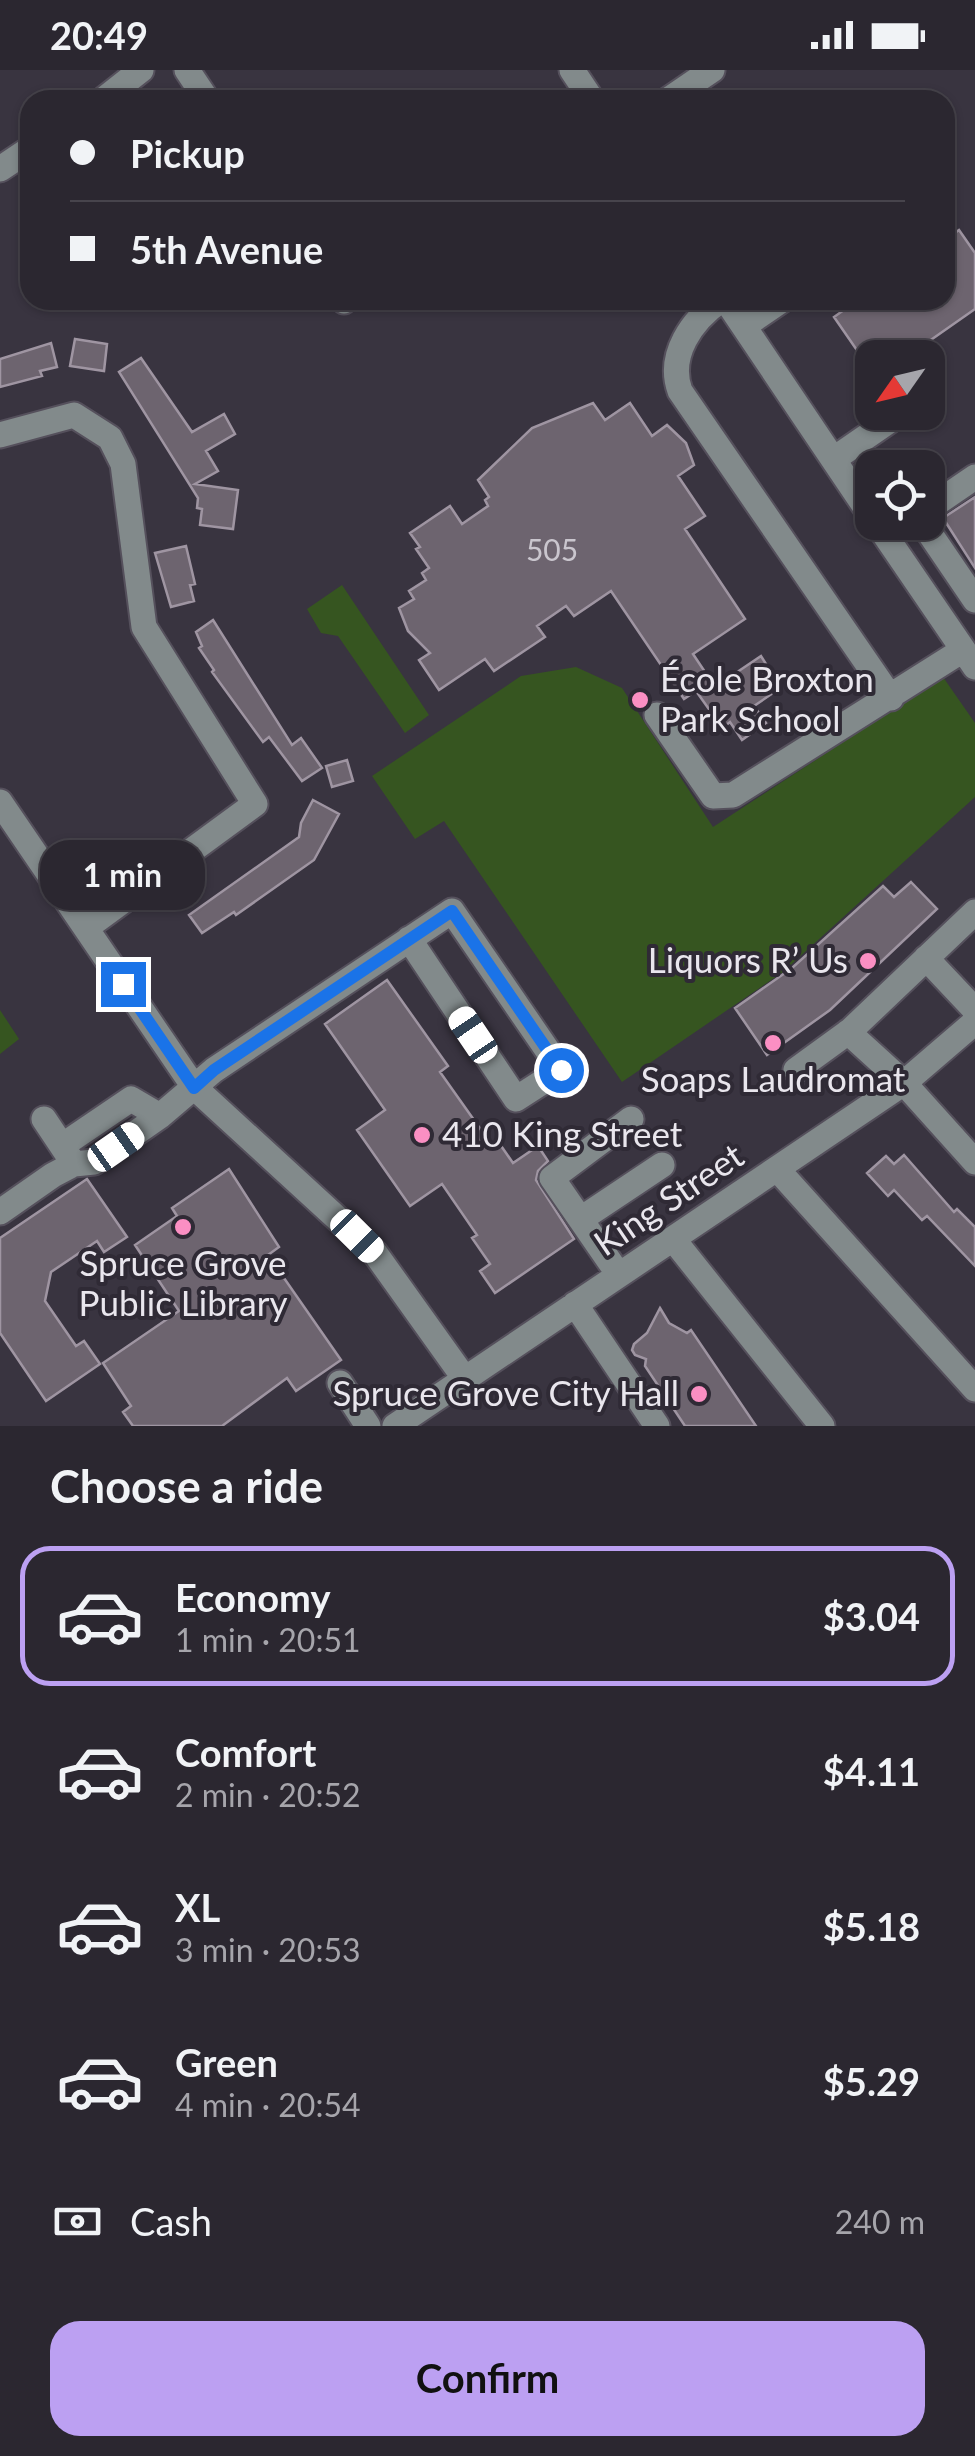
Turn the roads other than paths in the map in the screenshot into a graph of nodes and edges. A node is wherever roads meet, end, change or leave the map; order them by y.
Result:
1 (141, 70) edge
2 (712, 70) edge
3 (116, 90) edge
4 (683, 90) edge
5 (708, 310) edge
6 (732, 310) edge
7 (767, 310) edge
8 (744, 326) junction
9 (876, 430) edge
10 (0, 435) edge
11 (834, 460) junction
12 (975, 477) edge
13 (855, 491) edge
14 (945, 498) edge
15 (888, 540) edge
16 (931, 540) edge
17 (975, 600) edge
18 (969, 658) edge
19 (890, 698) junction
20 (656, 715) dead end
21 (0, 802) edge
22 (975, 912) edge
23 (86, 928) junction
24 (409, 940) junction
25 (926, 958) junction
26 (975, 1010) edge
27 (975, 1022) edge
28 (848, 1032) junction
29 (796, 1070) dead end
30 (904, 1083) junction
31 (194, 1088) junction
32 (44, 1119) dead end
33 (631, 1119) dead end
34 (73, 1152) junction
35 (975, 1162) edge
36 (662, 1165) dead end
37 (777, 1169) junction
38 (0, 1212) edge
39 (580, 1219) junction
40 (674, 1239) junction
41 (619, 1276) junction
42 (575, 1304) junction
43 (465, 1379) junction
44 (340, 1383) dead end
45 (975, 1389) edge
46 (368, 1426) edge
47 (395, 1426) edge
48 (658, 1426) edge
49 (822, 1426) edge

1 - 3 street
2 - 4 street
5 - 19 street
6 - 8 street
7 - 8 street
8 - 11 street
9 - 11 street
10 - 23 street
11 - 13 street
12 - 14 street
15 - 18 street
16 - 17 street
18 - 19 street
19 - 20 street
21 - 23 street
22 - 25 street
23 - 31 street
24 - 24 street
24 - 31 street
25 - 26 street
25 - 28 street
27 - 30 street, King Street
28 - 29 street
28 - 30 street
30 - 35 street
30 - 37 street, King Street
31 - 34 street
31 - 43 street
32 - 34 street
33 - 39 street
34 - 38 street
36 - 39 street
37 - 40 street, King Street
37 - 45 street
39 - 41 street
40 - 41 street, King Street
40 - 49 street
41 - 42 street, King Street
42 - 43 street, King Street
42 - 48 street
43 - 47 street, King Street
44 - 46 street

